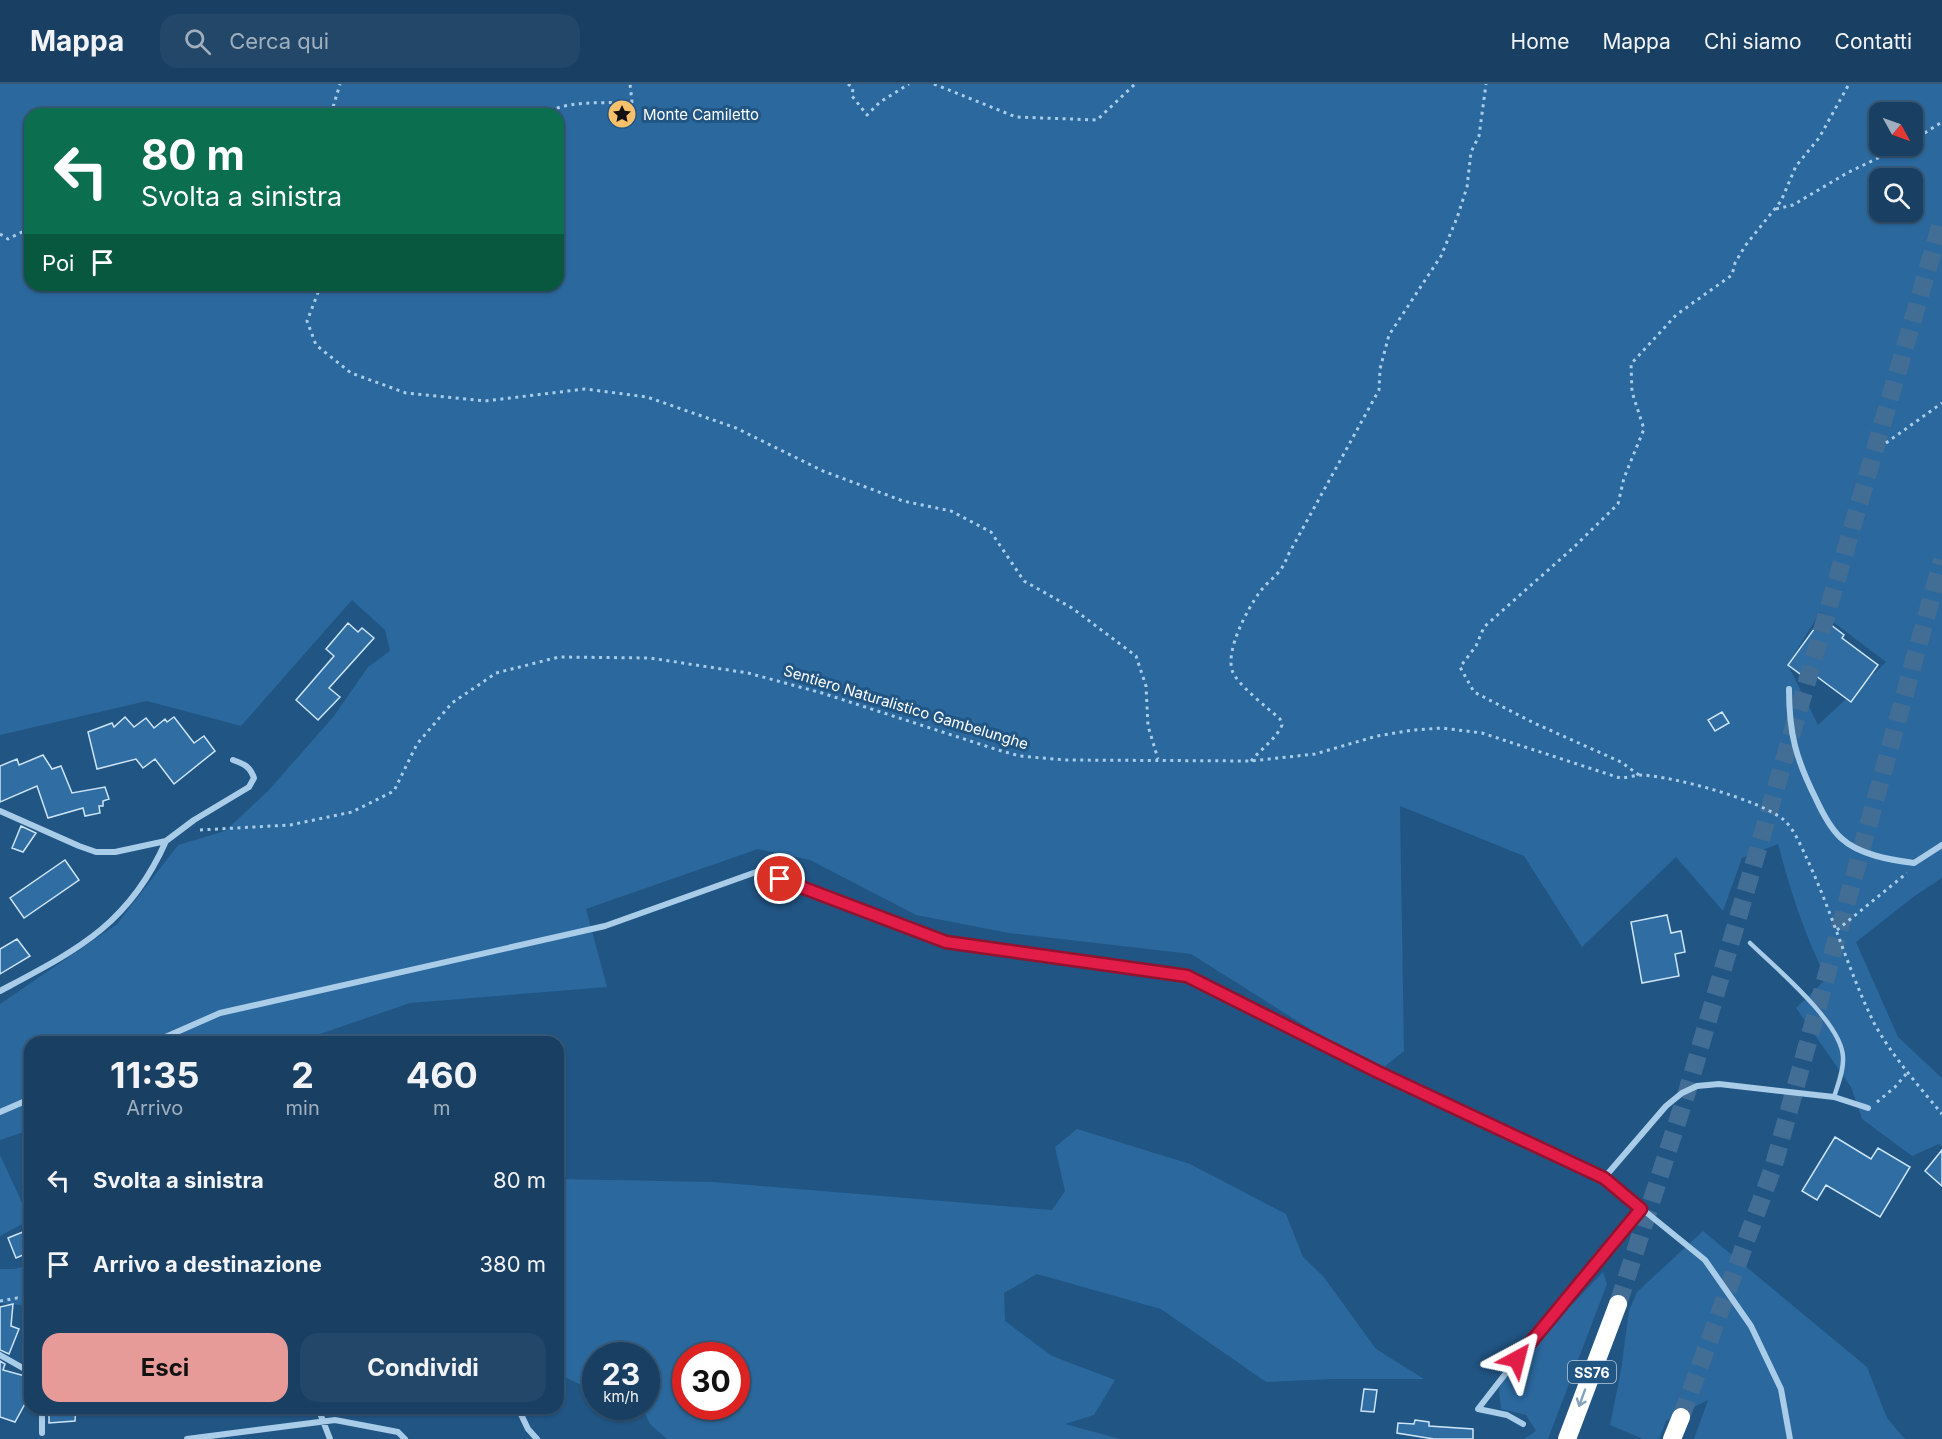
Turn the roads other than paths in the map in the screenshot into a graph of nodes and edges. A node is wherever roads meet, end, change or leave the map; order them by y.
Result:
1 (1789, 689) dead end
2 (233, 760) dead end
3 (0, 812) edge
4 (166, 841) junction
5 (1942, 845) edge
6 (1750, 943) dead end
7 (0, 991) edge
8 (168, 1036) edge
9 (1834, 1098) junction
10 (24, 1102) edge
11 (1868, 1108) road end
12 (0, 1112) edge
13 (1604, 1178) junction
14 (1641, 1209) junction
15 (1618, 1304) tunnel mouth
16 (0, 1355) edge
17 (24, 1369) edge
18 (42, 1414) edge
19 (320, 1414) edge
20 (521, 1414) edge
21 (1681, 1417) tunnel mouth
22 (323, 1421) junction
23 (1523, 1424) dead end
24 (42, 1433) dead end
25 (188, 1439) edge
26 (330, 1439) edge
27 (405, 1439) edge
28 (537, 1439) edge
29 (1567, 1439) edge
30 (1672, 1439) edge
31 (1790, 1439) edge

1 - 5 street
2 - 4 street
3 - 4 street
4 - 7 street
6 - 9 lane
8 - 13 street
9 - 11 street
9 - 13 street
10 - 12 street
13 - 14 street
14 - 23 street
14 - 31 street
15 -> 29 highway, SS76
16 - 17 street
18 - 24 street
19 - 22 street
20 - 28 street
21 - 30 highway
22 - 25 street
22 - 26 street
22 - 27 street

